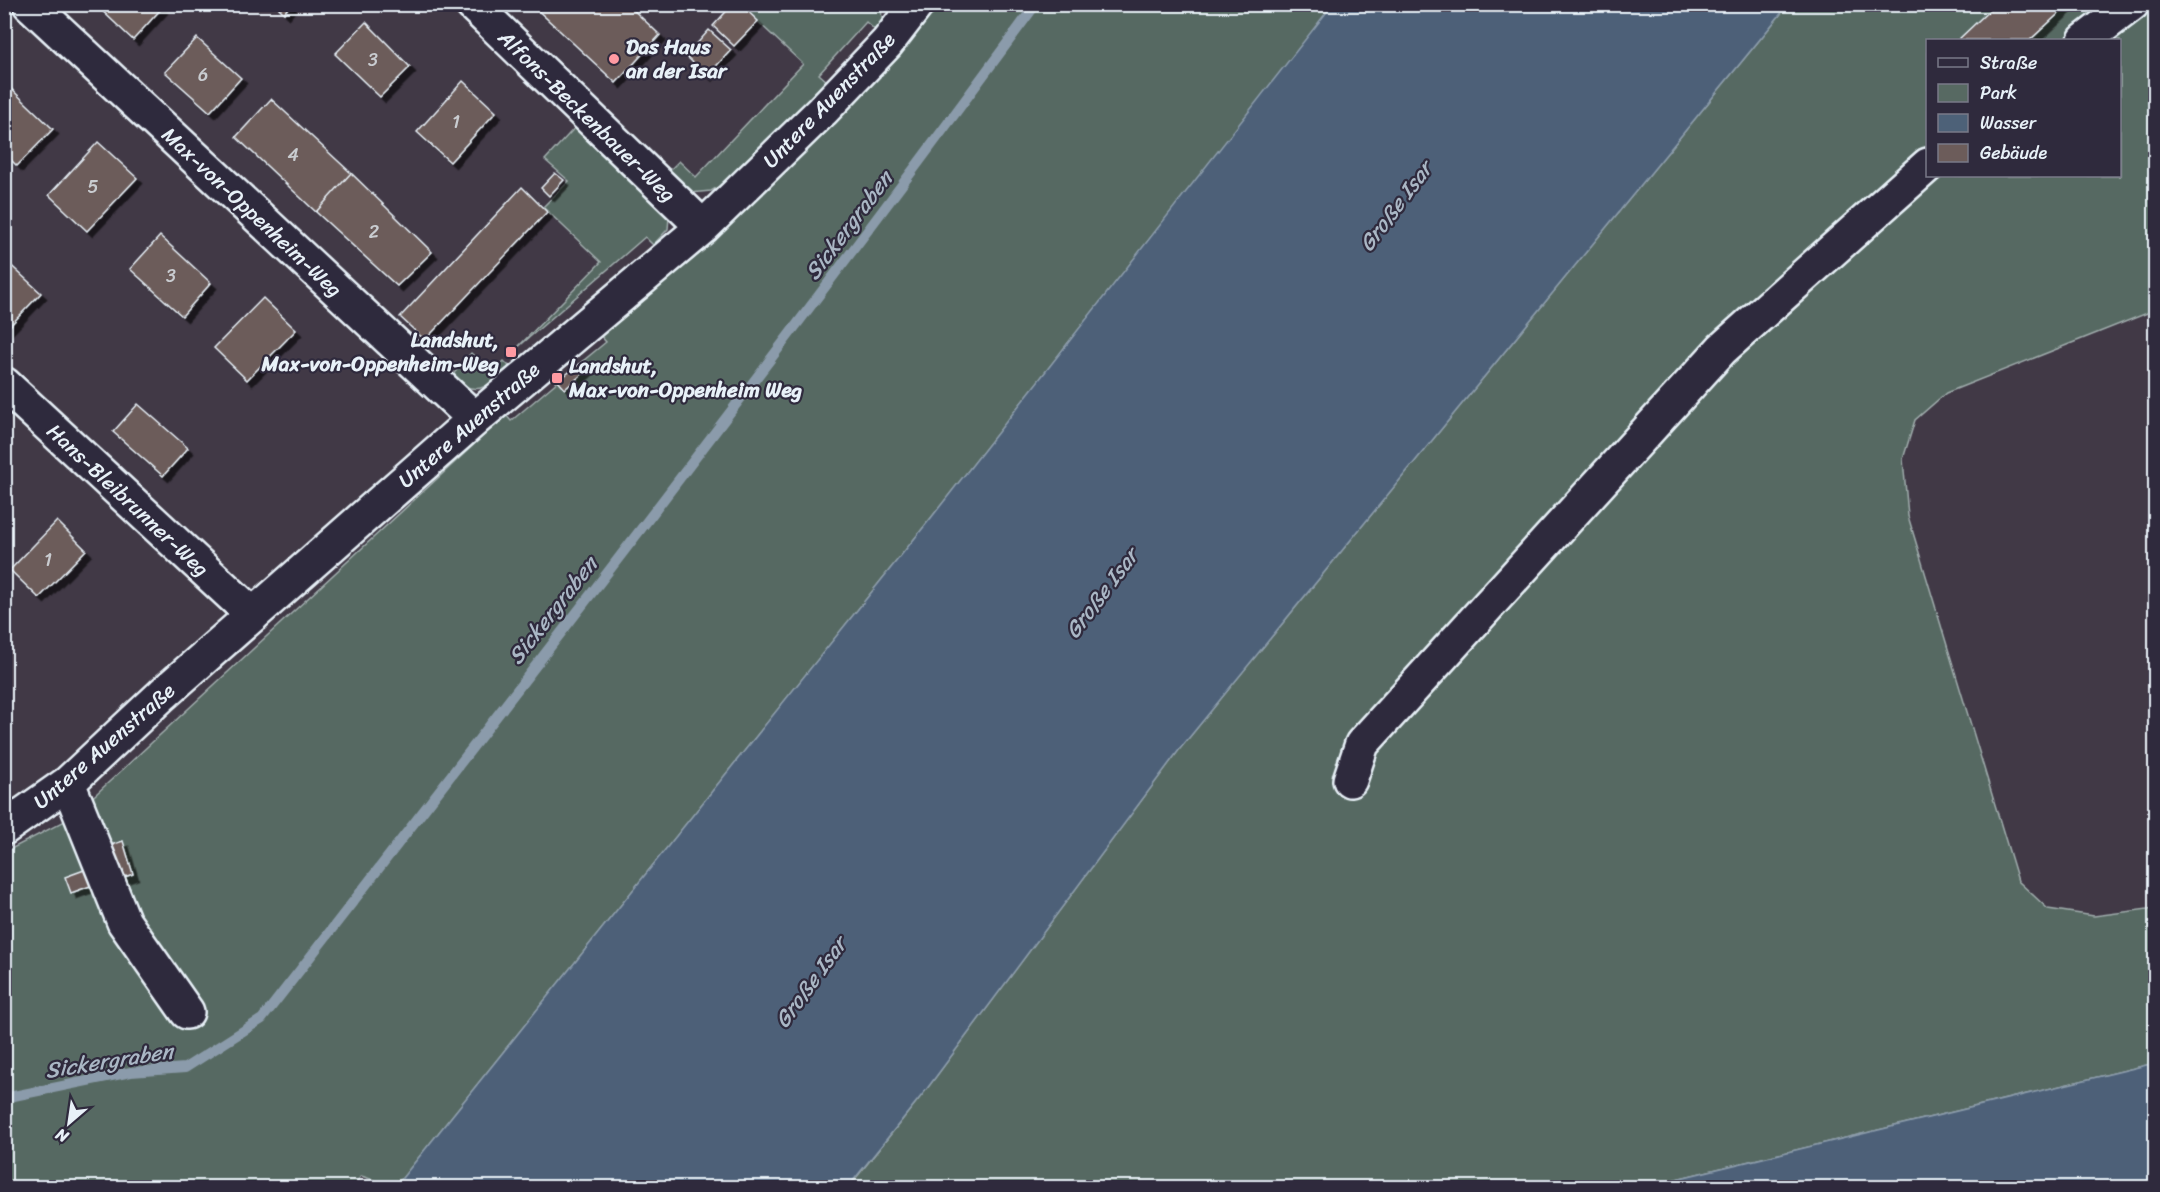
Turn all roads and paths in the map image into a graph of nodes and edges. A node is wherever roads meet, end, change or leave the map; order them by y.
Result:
1 (30, 4) edge
2 (472, 4) edge
3 (2133, 4) edge
4 (912, 6) edge
5 (2086, 39) edge
6 (1926, 167) edge
7 (703, 227) junction
8 (4, 384) edge
9 (475, 419) junction
10 (253, 615) junction
11 (1350, 780) dead end
12 (68, 783) junction
13 (4, 828) edge
14 (187, 1012) dead end

1 - 9 street, Max-von-Oppenheim-Weg
2 - 7 street, Alfons-Beckenbauer-Weg
3 - 5 street
4 - 7 street, Untere Auenstraße
6 - 11 street
7 - 9 street, Untere Auenstraße
8 - 10 street, Hans-Bleibrunner-Weg
9 - 10 street, Untere Auenstraße
10 - 12 street, Untere Auenstraße
12 - 13 street, Untere Auenstraße
12 - 14 street

